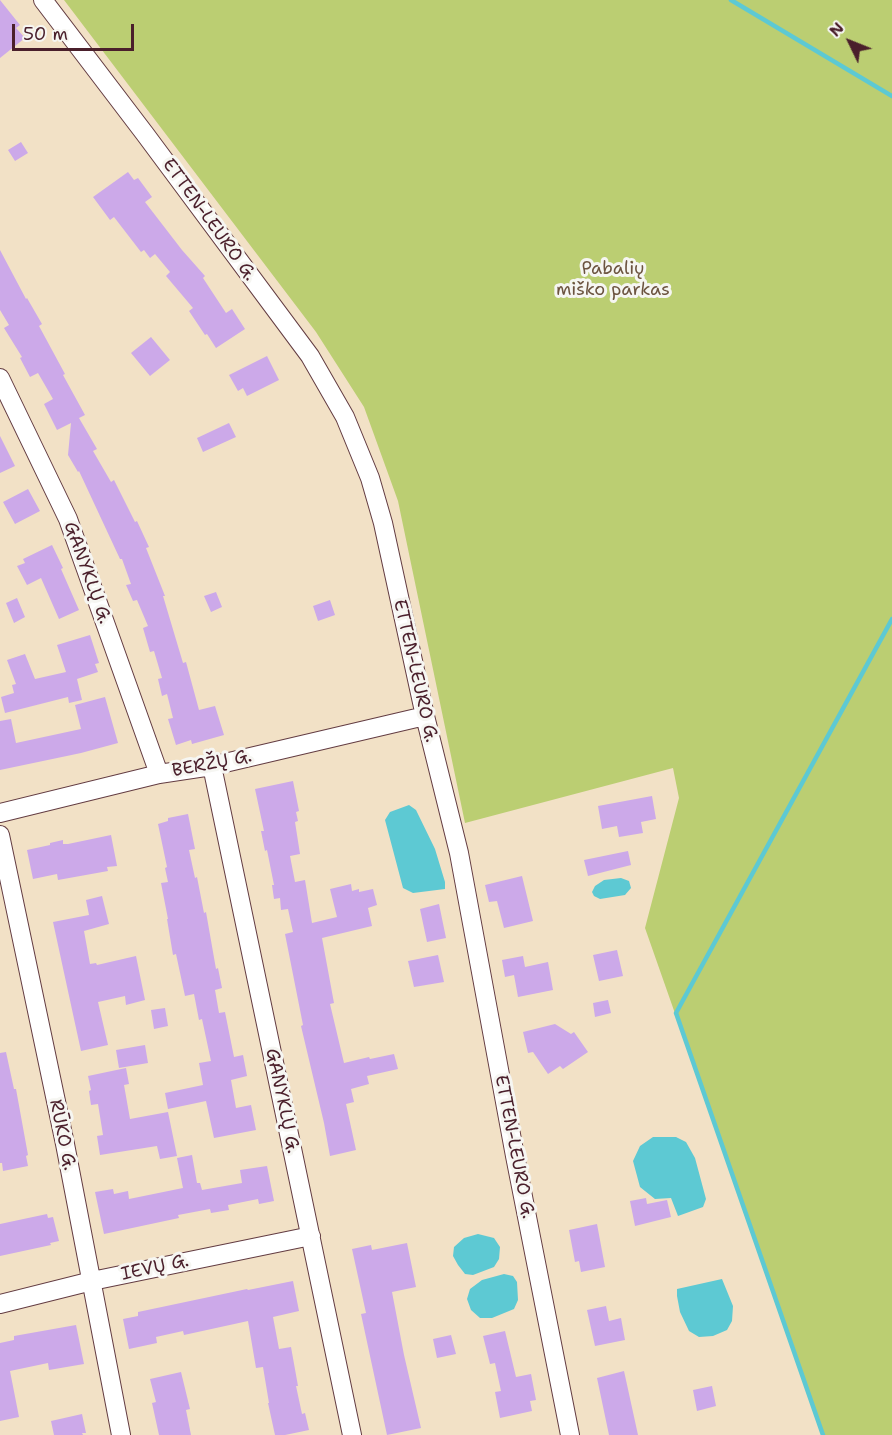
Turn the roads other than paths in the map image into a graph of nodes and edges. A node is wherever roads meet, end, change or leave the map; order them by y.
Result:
1 (43, 0) edge
2 (0, 378) edge
3 (425, 716) junction
4 (212, 766) junction
5 (159, 774) junction
6 (0, 813) edge
7 (0, 835) edge
8 (311, 1236) junction
9 (92, 1281) junction
10 (0, 1304) edge
11 (121, 1435) edge
12 (352, 1435) edge
13 (570, 1435) edge

1 - 3 street, ETTEN-LEURO G.
2 - 5 street, GANYKLŲ G.
3 - 4 street, BERŽŲ G.
3 - 13 street, ETTEN-LEURO G.
4 - 5 street, BERŽŲ G.
4 - 8 street, GANYKLŲ G.
5 - 6 street, BERŽŲ G.
7 - 9 street, RŪKO G.
8 - 9 street, IEVŲ G.
8 - 12 street, GANYKLŲ G.
9 - 10 street, IEVŲ G.
9 - 11 street, RŪKO G.

